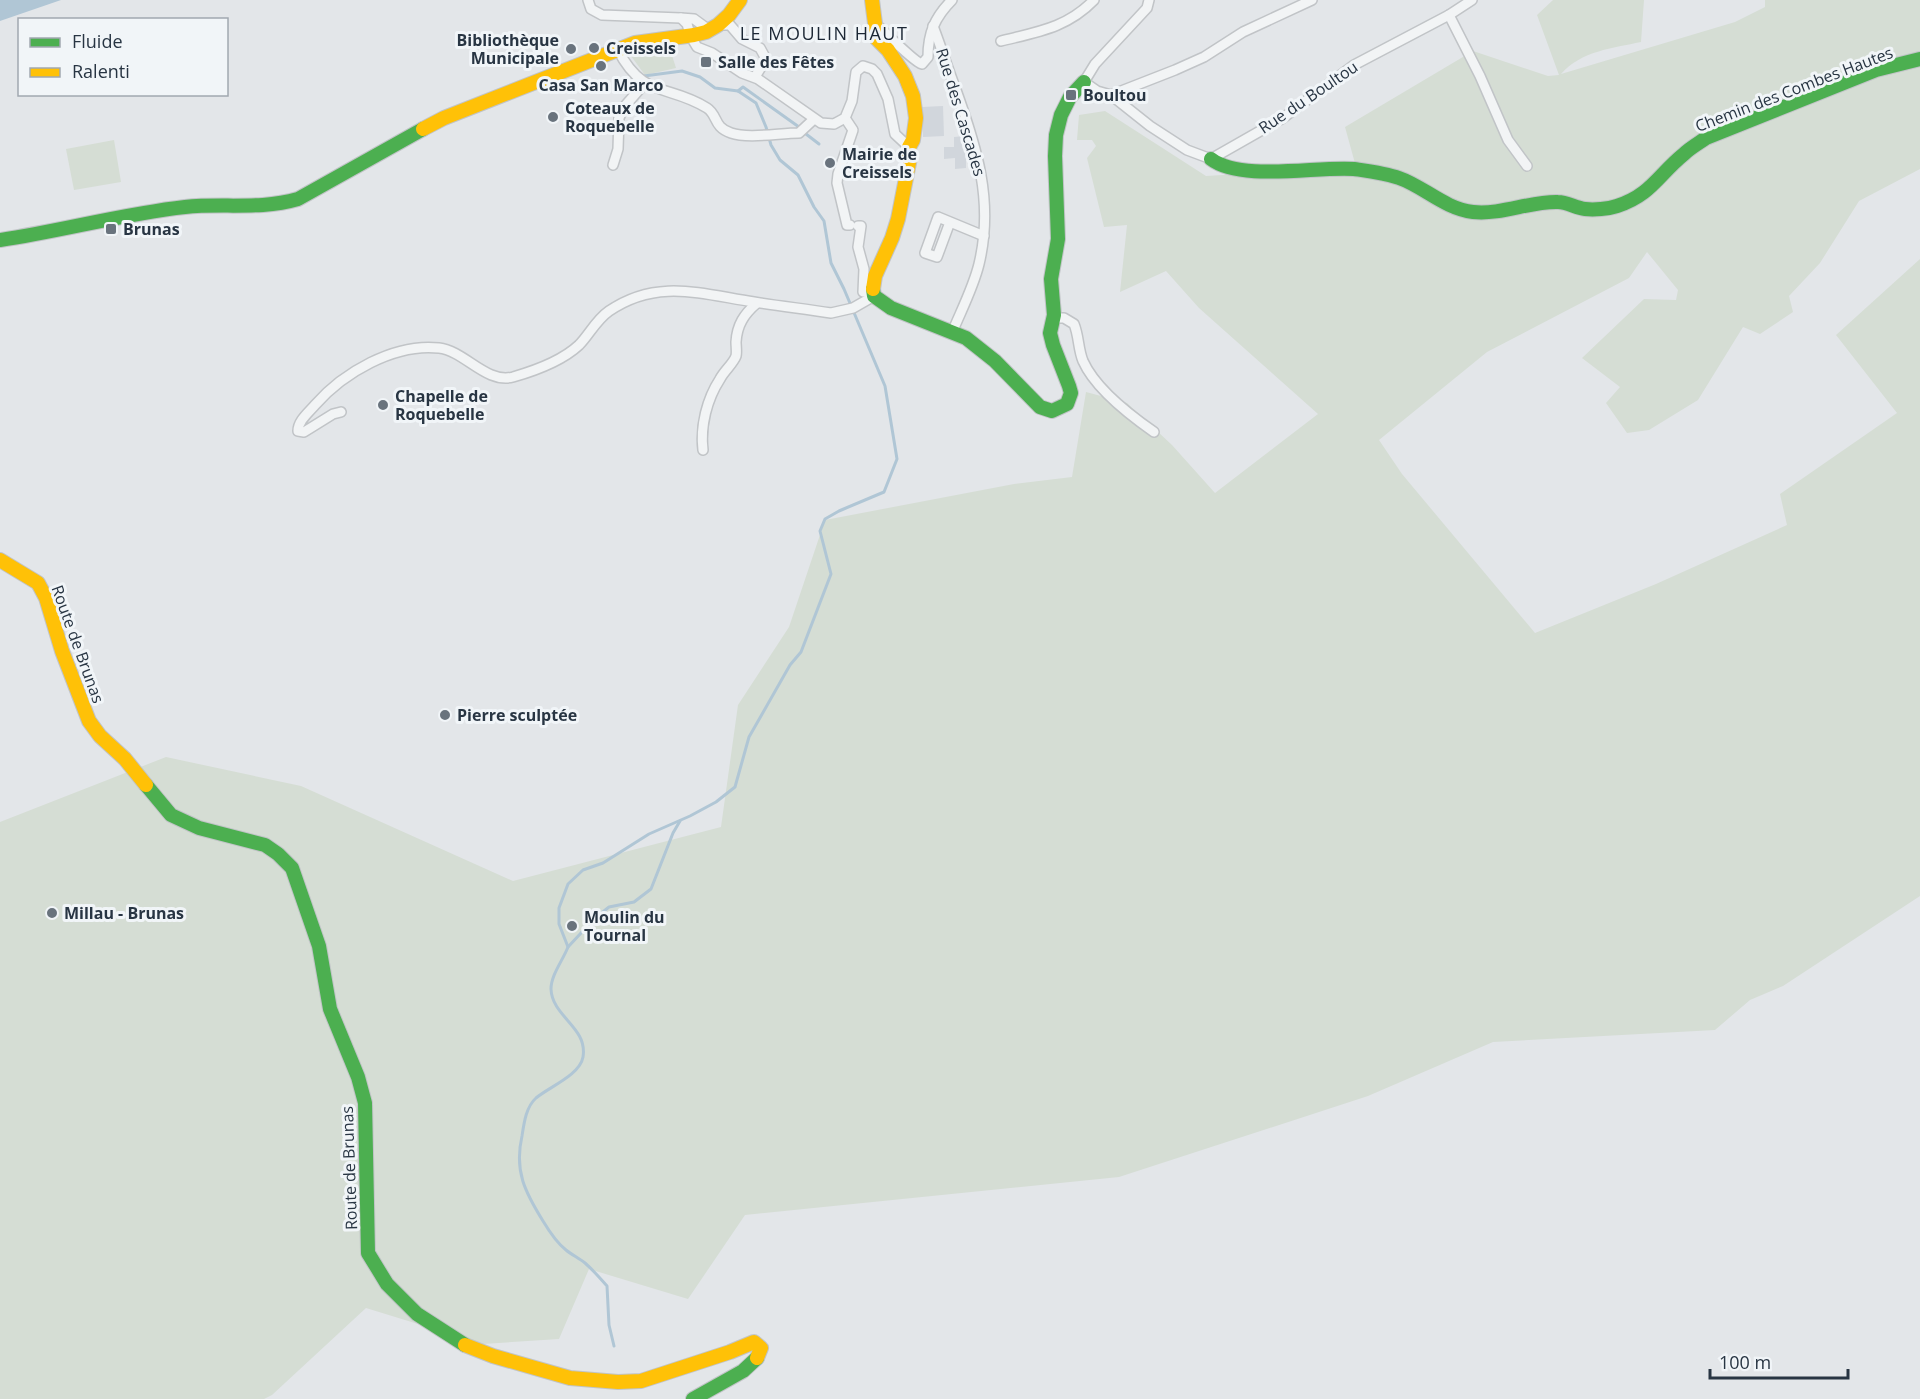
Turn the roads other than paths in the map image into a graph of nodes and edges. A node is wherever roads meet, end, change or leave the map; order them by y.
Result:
1 (588, 0) edge
2 (740, 0) edge
3 (748, 0) edge
4 (872, 0) edge
5 (952, 0) edge
6 (1094, 0) edge
7 (1149, 0) edge
8 (1312, 0) edge
9 (1472, 0) edge
10 (1449, 15) junction
11 (681, 18) junction
12 (875, 22) junction
13 (933, 26) junction
14 (709, 31) junction
15 (1001, 41) dead end
16 (618, 50) junction
17 (1920, 59) edge
18 (755, 77) junction
19 (1084, 82) junction
20 (645, 83) junction
21 (1111, 95) junction
22 (845, 118) junction
23 (814, 119) junction
24 (909, 147) junction
25 (1211, 159) junction
26 (614, 165) dead end
27 (1527, 166) dead end
28 (950, 222) dead end
29 (984, 236) junction
30 (0, 240) edge
31 (873, 294) junction
32 (757, 303) junction
33 (1055, 318) junction
34 (953, 329) junction
35 (341, 412) dead end
36 (1154, 432) dead end
37 (703, 450) dead end
38 (0, 560) edge
39 (693, 1399) edge

1 - 11 street
2 - 14 street
3 - 14 street
4 - 12 street
5 - 13 street
6 - 15 street
7 - 19 street
8 - 21 street
9 - 10 street, Rue du Boultou
10 - 25 street, Rue du Boultou
10 - 27 street
11 - 14 street
11 - 14 street
12 - 13 street
12 - 24 street
13 - 29 street, Rue des Cascades
14 - 16 street
14 - 18 street
14 - 18 street
16 - 20 street
16 - 30 street
17 - 25 street, Chemin des Combes Hautes
18 - 23 street
19 - 21 street
19 - 33 street
20 - 23 street
20 - 26 street
21 - 25 street
22 - 23 street
22 - 24 street
22 - 31 street
24 - 31 street
28 - 29 street
29 - 34 street, Rue des Cascades
31 - 32 street
31 - 34 street
32 - 35 street
32 - 37 street
33 - 34 street
33 - 36 street
38 - 39 street, Route de Brunas

